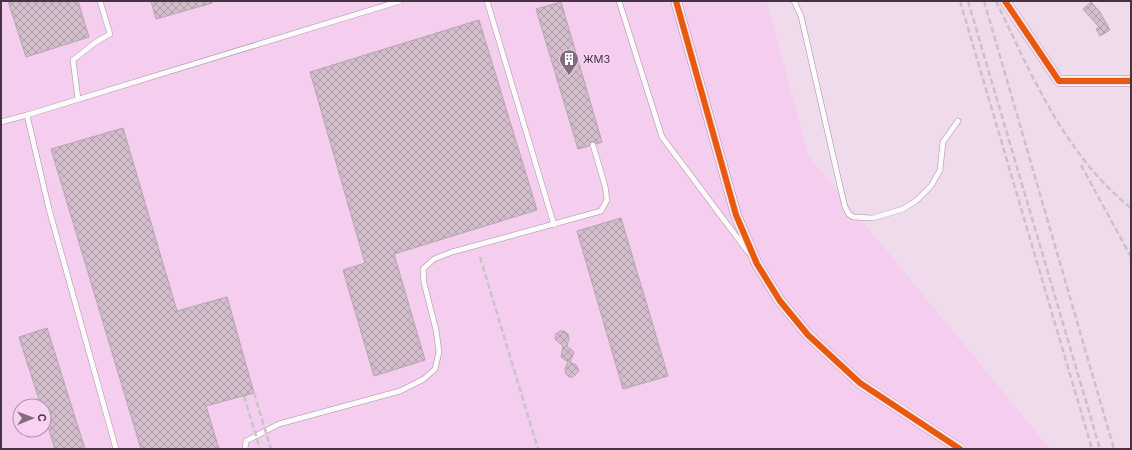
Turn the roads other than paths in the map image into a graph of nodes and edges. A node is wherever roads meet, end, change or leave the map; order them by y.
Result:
1 (100, 1) edge
2 (400, 1) edge
3 (487, 1) edge
4 (619, 1) edge
5 (676, 1) edge
6 (794, 1) edge
7 (1005, 1) edge
8 (1131, 81) edge
9 (78, 99) junction
10 (27, 115) junction
11 (958, 120) dead end
12 (1, 122) edge
13 (593, 145) dead end
14 (554, 225) junction
15 (757, 264) junction
16 (116, 449) edge
17 (245, 449) edge
18 (960, 449) edge

1 - 9 lane
2 - 9 lane
3 - 14 lane
4 - 15 lane
5 - 15 street
6 - 11 lane
7 - 8 street
9 - 10 lane
10 - 12 lane
10 - 16 lane
13 - 14 lane
14 - 17 lane
15 - 18 street

